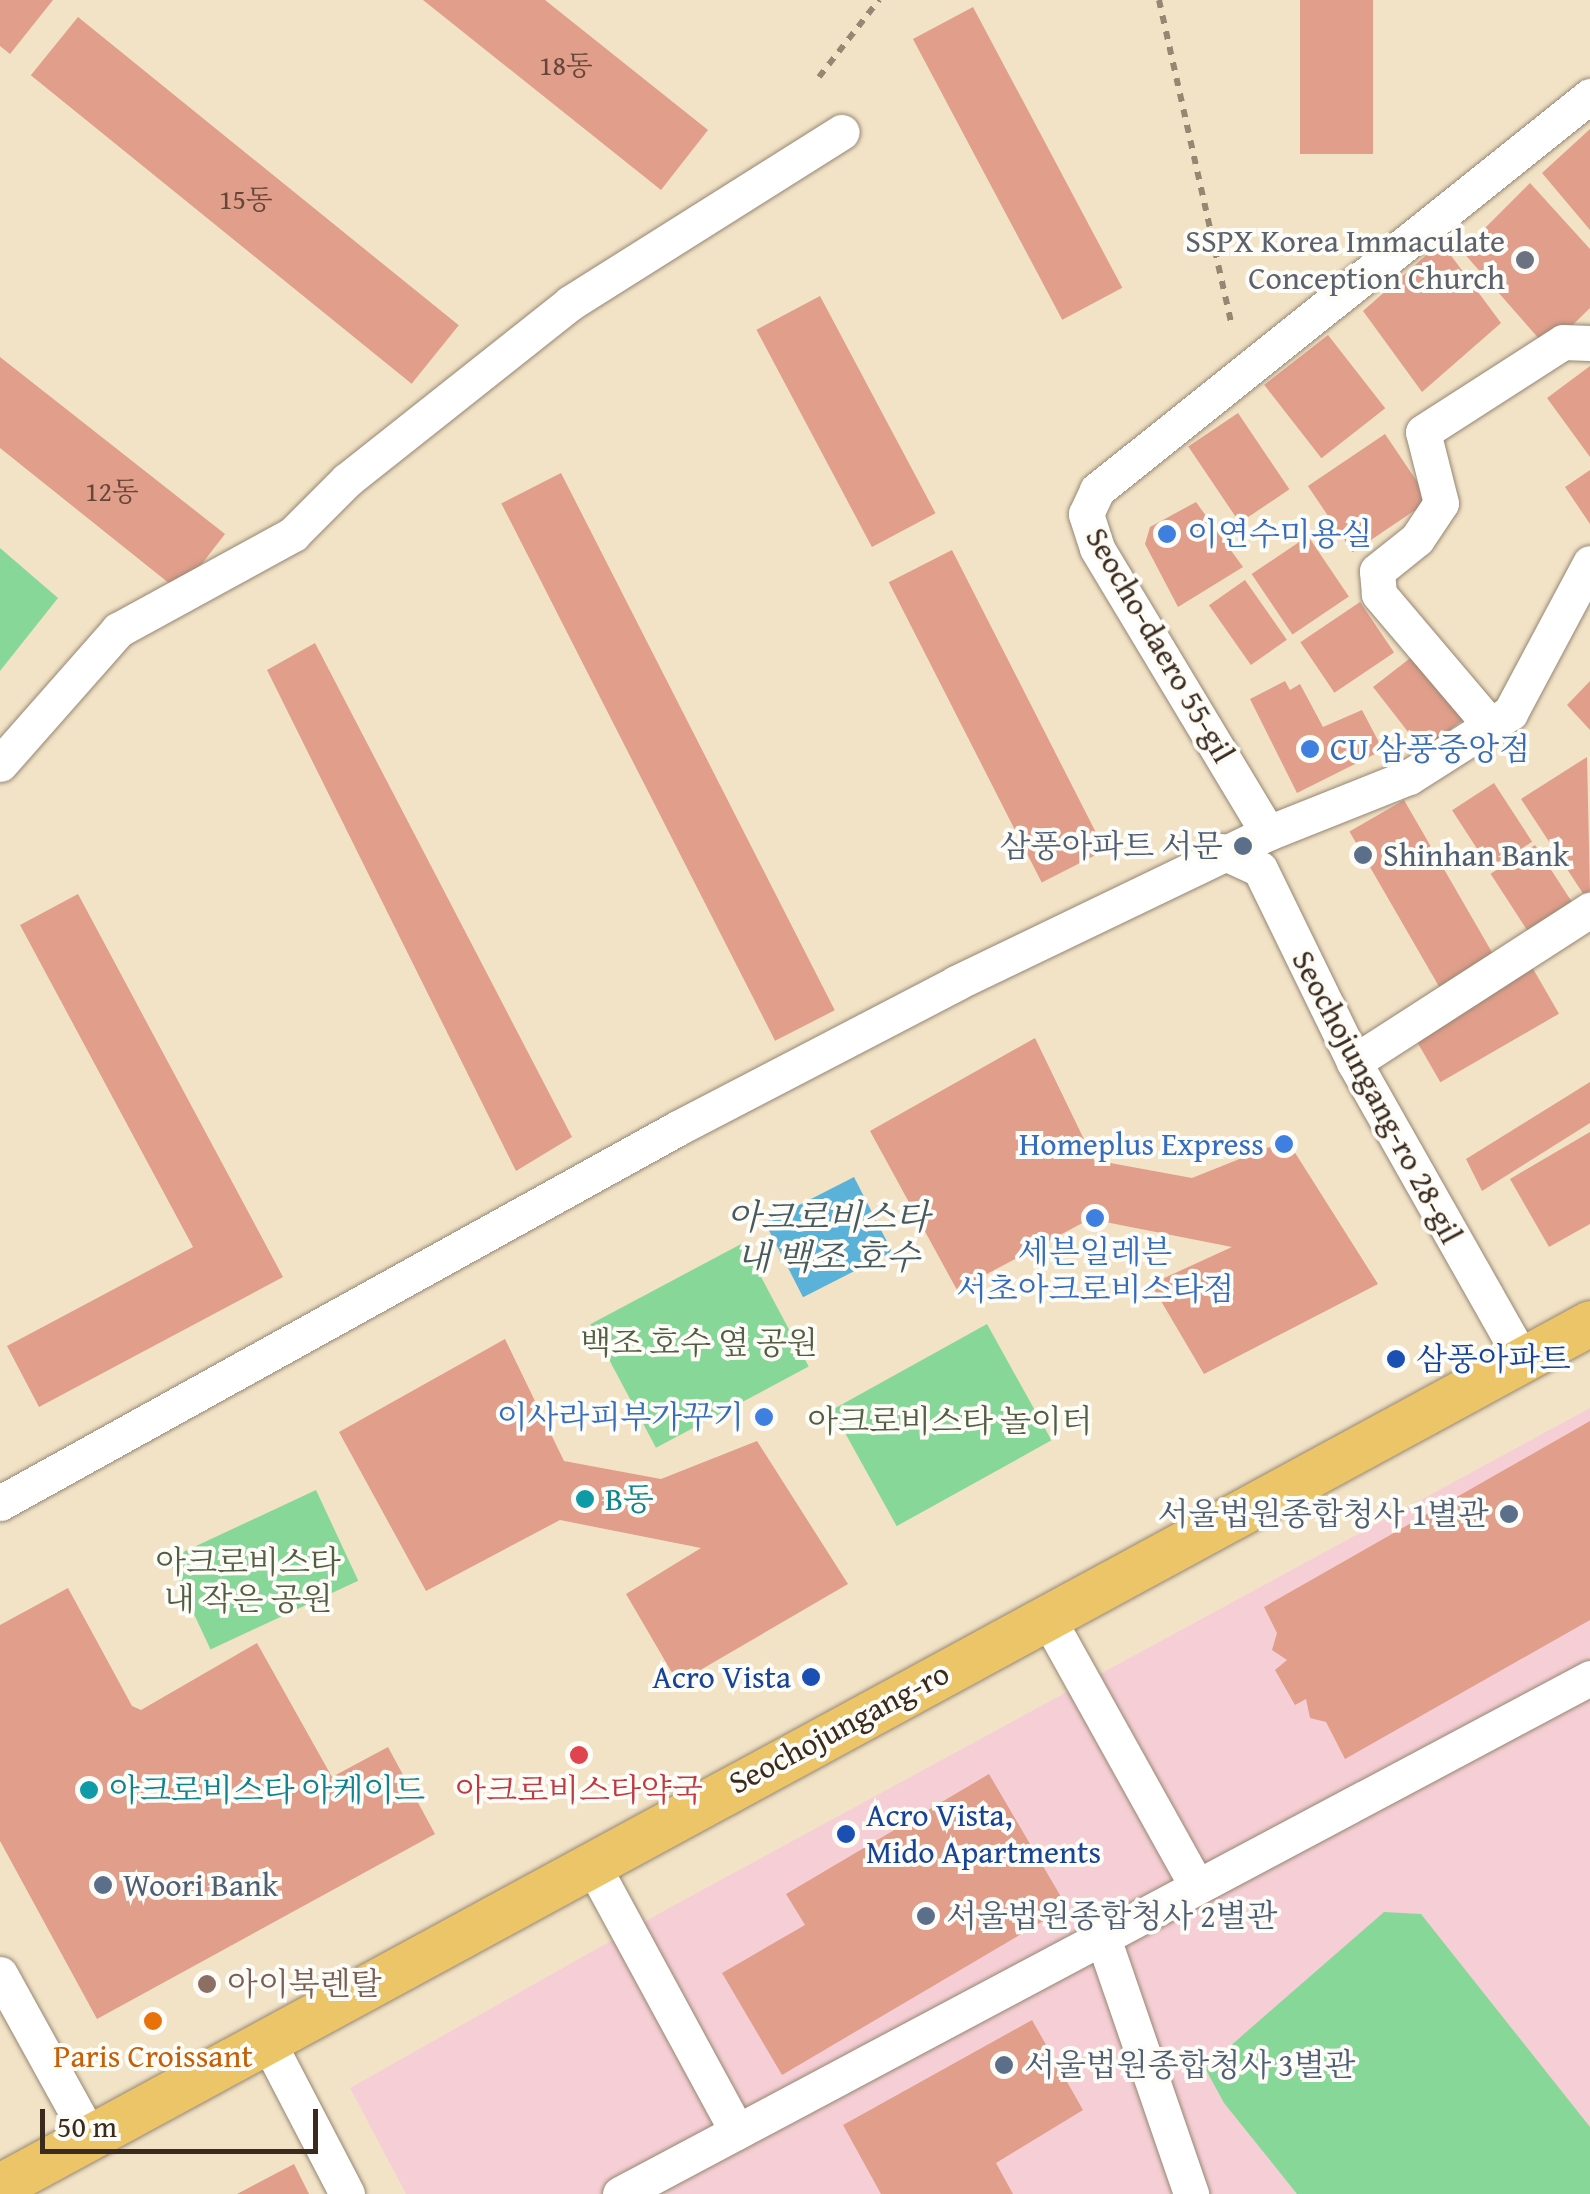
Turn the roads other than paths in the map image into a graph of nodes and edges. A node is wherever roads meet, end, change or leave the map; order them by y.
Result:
1 (1590, 96) edge
2 (842, 132) dead end
3 (1590, 343) edge
4 (1590, 564) edge
5 (1490, 725) junction
6 (0, 764) edge
7 (1268, 833) junction
8 (1220, 851) junction
9 (1590, 910) edge
10 (1354, 1062) junction
11 (1590, 1323) edge
12 (1522, 1360) junction
13 (0, 1503) edge
14 (1047, 1617) junction
15 (1590, 1678) edge
16 (593, 1866) junction
17 (1196, 1885) junction
18 (1102, 1935) junction
19 (0, 1974) edge
20 (268, 2042) junction
21 (738, 2131) junction
22 (92, 2138) junction
23 (0, 2186) edge
24 (347, 2194) edge
25 (620, 2194) edge
26 (1192, 2194) edge

1 - 7 street, Seocho-daero 55-gil
2 - 6 street
3 - 5 street
4 - 5 street
5 - 7 street
7 - 8 street
8 - 10 street, Seochojungang-ro 28-gil
8 - 13 street
9 - 10 street
10 - 12 street, Seochojungang-ro 28-gil
11 - 12 main road, Seochojungang-ro
12 - 14 main road, Seochojungang-ro
14 - 16 main road, Seochojungang-ro
14 - 17 street
15 - 17 street
16 - 20 main road, Seochojungang-ro
16 - 21 street
17 - 18 street
18 - 21 street
18 - 26 street
19 - 22 street
20 - 22 main road, Seochojungang-ro
20 - 24 street
21 - 25 street
22 - 23 main road, Seochojungang-ro

